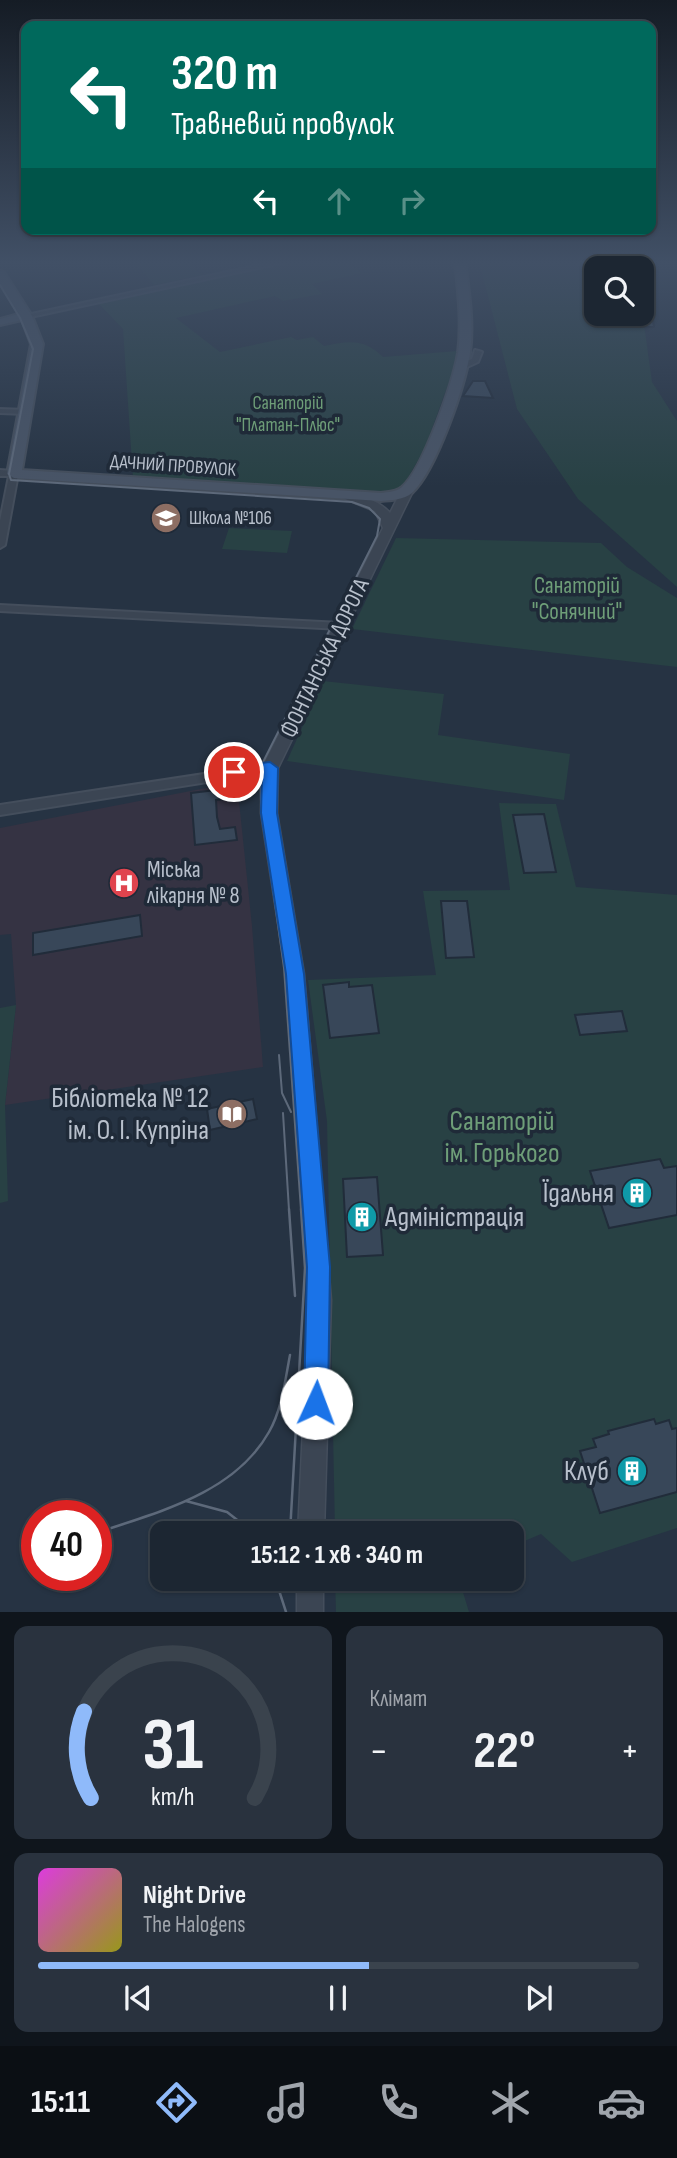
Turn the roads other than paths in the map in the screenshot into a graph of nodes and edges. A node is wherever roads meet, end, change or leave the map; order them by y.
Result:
1 (34, 336) edge
2 (463, 336) edge
3 (478, 352) dead end
4 (462, 366) junction
5 (0, 411) edge
6 (26, 412) junction
7 (7, 474) edge
8 (408, 489) junction
9 (344, 496) junction
10 (388, 529) junction
11 (0, 545) edge
12 (0, 608) edge
13 (341, 626) junction
14 (270, 768) junction
15 (0, 810) edge
16 (311, 1521) edge
17 (310, 1591) edge
18 (310, 1612) edge

1 - 6 main road
2 - 4 main road, ФОНТАНСЬКА ДОРОГА
3 - 4 street
4 - 8 main road, ФОНТАНСЬКА ДОРОГА
5 - 6 street
6 - 7 main road
7 - 9 main road, ДАЧНИЙ ПРОВУЛОК
7 - 11 street
8 - 9 main road, ДАЧНИЙ ПРОВУЛОК
8 - 10 street, ФОНТАНСЬКА ДОРОГА
9 - 10 street, ДАЧНИЙ ПРОВУЛОК
10 - 13 street, ФОНТАНСЬКА ДОРОГА
12 - 13 street
13 - 14 street, ФОНТАНСЬКА ДОРОГА
14 - 15 street
14 - 16 street, ФОНТАНСЬКА ДОРОГА
17 - 18 street

